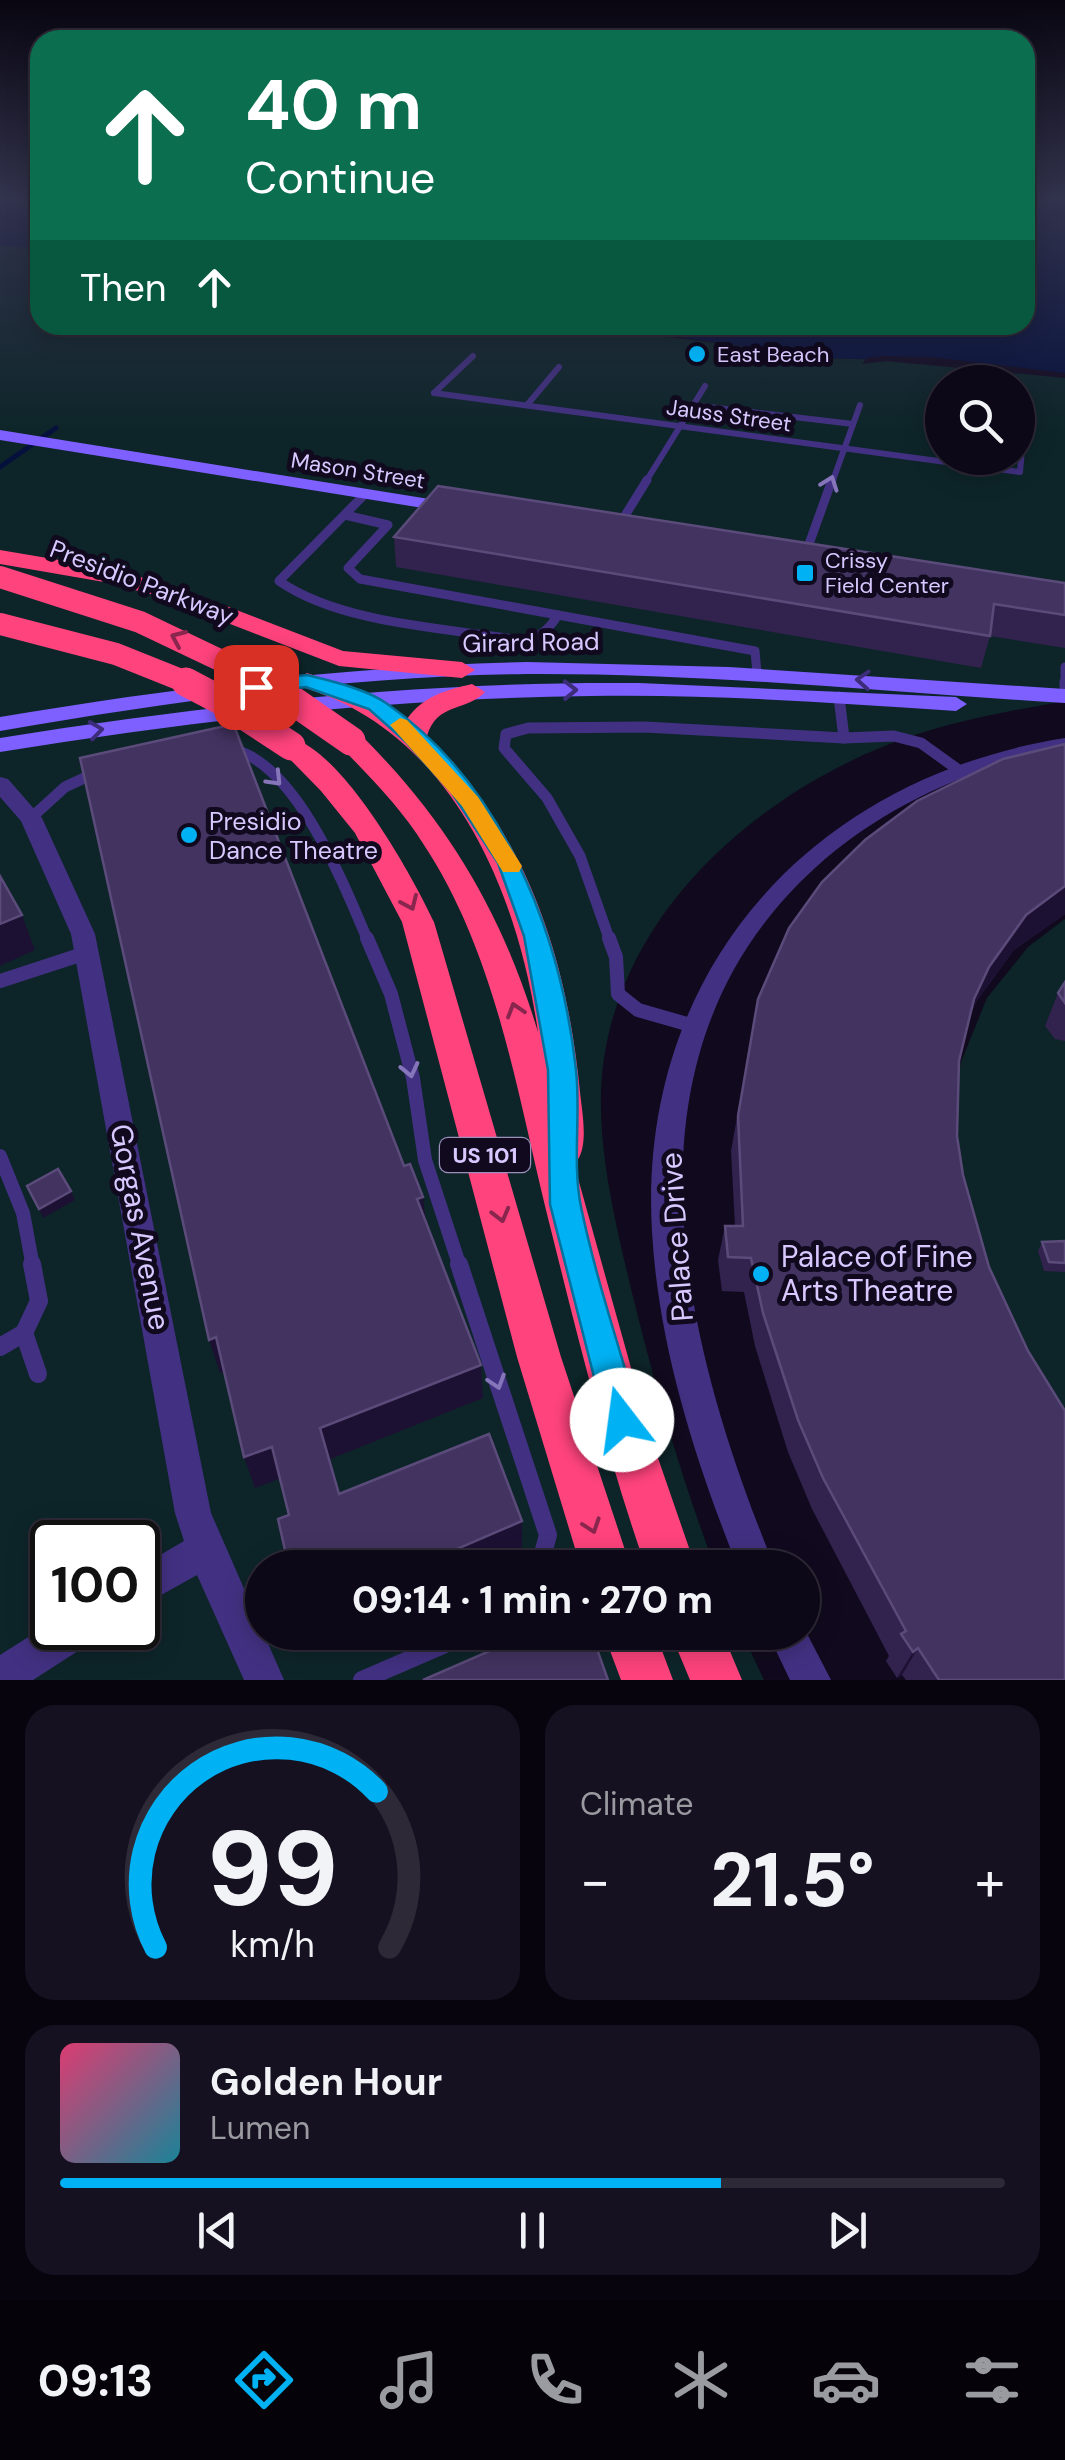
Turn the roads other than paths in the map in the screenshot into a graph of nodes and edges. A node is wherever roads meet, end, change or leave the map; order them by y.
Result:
1 (473, 356) dead end
2 (559, 367) dead end
3 (705, 386) dead end
4 (692, 405) junction
5 (860, 405) dead end
6 (527, 406) junction
7 (854, 424) junction
8 (680, 426) junction
9 (6, 436) edge
10 (843, 448) junction
11 (925, 459) edge
12 (365, 494) junction
13 (480, 512) edge
14 (345, 515) junction
15 (614, 533) edge
16 (0, 557) edge
17 (793, 560) joint
18 (827, 566) edge
19 (0, 576) edge
20 (558, 616) junction
21 (0, 624) edge
22 (280, 637) junction
23 (1065, 667) edge
24 (757, 673) junction
25 (307, 681) junction
26 (467, 681) junction
27 (1065, 688) edge
28 (1065, 696) edge
29 (839, 697) junction
30 (364, 699) junction
31 (270, 708) junction
32 (1065, 710) edge
33 (0, 724) edge
34 (413, 737) junction
35 (844, 738) junction
36 (1065, 744) edge
37 (0, 746) edge
38 (219, 747) edge
39 (106, 770) edge
40 (960, 771) junction
41 (0, 784) edge
42 (32, 818) junction
43 (88, 953) junction
44 (0, 981) edge
45 (694, 1026) junction
46 (0, 1156) edge
47 (565, 1204) junction
48 (24, 1333) junction
49 (0, 1347) edge
50 (38, 1374) dead end
51 (205, 1549) junction
52 (544, 1550) edge
53 (600, 1550) edge
54 (664, 1550) edge
55 (750, 1550) edge
56 (160, 1576) edge
57 (44, 1650) edge
58 (431, 1650) edge
59 (636, 1650) edge
60 (704, 1650) edge
61 (795, 1650) edge
62 (0, 1678) edge
63 (264, 1680) edge
64 (362, 1680) edge
65 (647, 1680) edge
66 (716, 1680) edge
67 (811, 1680) edge

1 - 6 lane, Jauss Street
2 - 6 lane
3 - 4 lane
4 - 7 lane
4 - 8 lane
5 - 7 lane
6 - 8 lane, Jauss Street
7 - 10 lane
8 - 10 lane, Jauss Street
8 - 15 lane
9 - 12 main road, Mason Street
10 - 11 lane, Jauss Street
17 -> 10 lane
12 - 13 main road, Mason Street
12 - 14 lane
14 - 20 lane
14 - 20 lane
16 - 22 highway
17 - 18 main road
47 -> 19 highway, Presidio Parkway / US 101, bridge
20 - 24 lane
21 -> 53 highway, US 101, bridge
22 - 25 highway
22 - 26 highway
23 - 27 lane
24 - 26 main road, Girard Road
28 -> 24 main road, Girard Road
25 - 26 main road, Girard Road
25 - 30 highway
25 - 31 highway
25 - 33 main road, Girard Road
26 -> 29 main road, Girard Road
26 - 30 main road, Girard Road
26 - 34 highway
29 - 32 main road, Girard Road
29 - 35 lane
30 - 31 main road, Girard Road
30 - 34 highway
37 -> 31 main road, Girard Road
34 - 47 highway
35 - 40 lane
35 - 45 lane
36 - 40 street, Palace Drive
38 -> 52 lane
39 - 42 lane
40 - 45 street, Palace Drive
41 - 42 street, Gorgas Avenue
42 - 43 street, Gorgas Avenue
43 - 44 lane
43 - 51 street, Gorgas Avenue
45 - 55 street, Palace Drive
46 - 48 lane
47 - 54 highway, Presidio Parkway / US 101
48 - 49 lane
48 - 50 lane
51 - 56 street
51 - 63 street, Gorgas Avenue
57 - 62 street
58 - 64 lane
59 - 65 highway
60 - 66 highway
61 - 67 street

